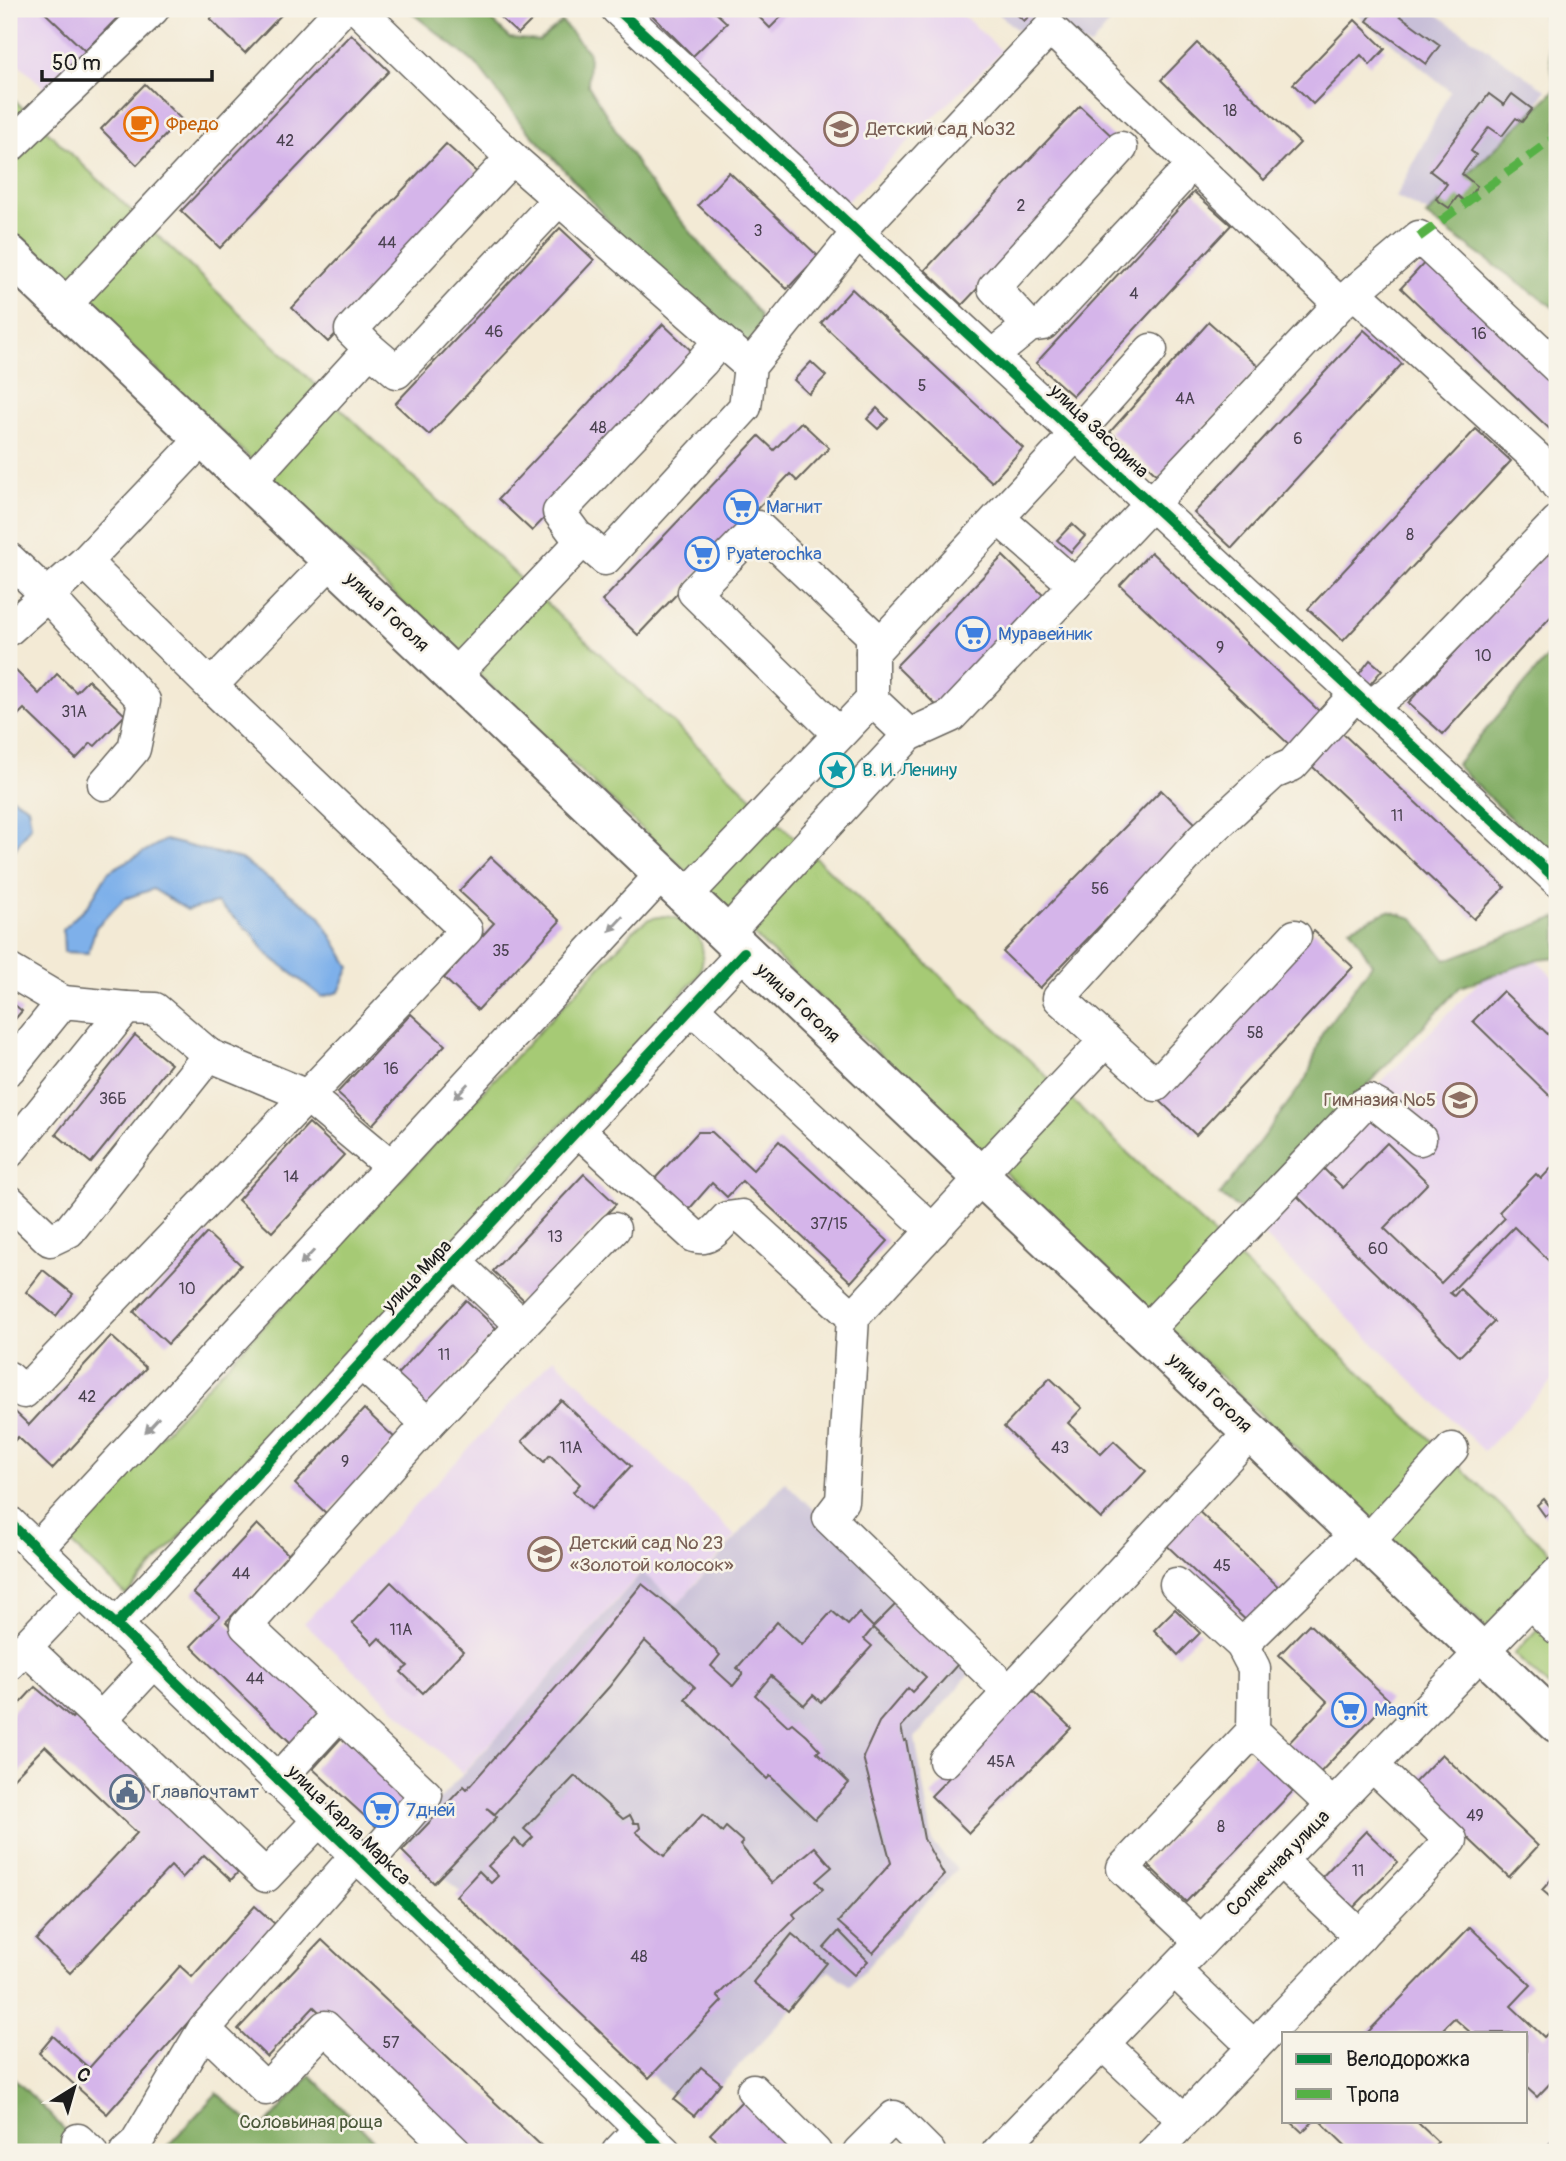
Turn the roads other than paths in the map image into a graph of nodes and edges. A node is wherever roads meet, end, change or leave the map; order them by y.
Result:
1 (153, 9) edge
2 (342, 9) edge
3 (358, 9) edge
4 (617, 9) edge
5 (1056, 18) edge
6 (9, 147) edge
7 (1121, 148) dead end
8 (512, 158) junction
9 (1177, 181) dead end
10 (559, 199) junction
11 (858, 232) junction
12 (9, 254) edge
13 (1347, 298) junction
14 (64, 306) junction
15 (1029, 326) junction
16 (720, 340) junction
17 (370, 349) junction
18 (1151, 350) dead end
19 (992, 356) junction
20 (750, 366) junction
21 (1557, 367) edge
22 (1076, 434) junction
23 (203, 439) junction
24 (249, 482) junction
25 (1557, 485) edge
26 (1152, 504) junction
27 (998, 518) junction
28 (1557, 522) edge
29 (576, 535) dead end
30 (9, 559) edge
31 (332, 561) junction
32 (85, 562) junction
33 (1075, 585) junction
34 (48, 596) junction
35 (9, 629) edge
36 (872, 653) junction
37 (454, 676) junction
38 (211, 686) junction
39 (872, 700) junction
40 (1363, 700) junction
41 (839, 734) junction
42 (909, 735) junction
43 (104, 784) dead end
44 (1557, 880) edge
45 (674, 885) junction
46 (1296, 936) dead end
47 (735, 943) junction
48 (9, 970) edge
49 (63, 1002) junction
50 (126, 1008) junction
51 (692, 1008) junction
52 (1106, 1040) junction
53 (209, 1055) junction
54 (9, 1069) edge
55 (307, 1096) junction
56 (578, 1130) junction
57 (1420, 1139) dead end
58 (9, 1152) edge
59 (391, 1166) junction
60 (981, 1176) junction
61 (9, 1201) edge
62 (614, 1229) dead end
63 (933, 1231) junction
64 (455, 1262) junction
65 (853, 1317) junction
66 (522, 1325) junction
67 (1145, 1332) junction
68 (361, 1363) junction
69 (9, 1378) edge
70 (428, 1424) junction
71 (1251, 1432) junction
72 (1452, 1449) dead end
73 (9, 1522) edge
74 (1362, 1537) junction
75 (37, 1549) junction
76 (1557, 1574) edge
77 (1176, 1584) dead end
78 (80, 1590) junction
79 (1530, 1602) junction
80 (116, 1625) junction
81 (1557, 1628) edge
82 (1242, 1645) junction
83 (1482, 1651) junction
84 (17, 1655) edge
85 (154, 1662) junction
86 (1009, 1692) junction
87 (339, 1714) junction
88 (101, 1719) junction
89 (1557, 1723) edge
90 (1253, 1731) junction
91 (945, 1761) dead end
92 (1372, 1765) junction
93 (277, 1781) junction
94 (1333, 1806) junction
95 (318, 1820) junction
96 (1280, 1860) junction
97 (361, 1861) junction
98 (1360, 1936) junction
99 (1201, 1942) junction
100 (1174, 1970) junction
101 (204, 2029) junction
102 (1103, 2044) junction
103 (1254, 2047) junction
104 (753, 2090) dead end
105 (1184, 2120) junction
106 (640, 2129) junction
107 (126, 2152) edge
108 (456, 2152) edge
109 (618, 2152) edge
110 (665, 2152) edge
111 (815, 2152) edge
112 (859, 2152) edge
113 (929, 2152) edge
114 (998, 2152) edge
115 (1154, 2152) edge

1 - 6 street
2 - 14 street
3 - 8 street
4 - 11 street, улица Засорина
5 - 11 street
5 - 13 street
7 - 15 street
8 - 10 street
8 - 17 street
9 - 15 street
10 - 16 street
10 - 17 street
11 - 19 street, улица Засорина
11 - 20 street
12 - 14 main road, улица Гоголя
13 - 21 street
13 - 25 street
13 - 26 street
14 - 23 main road, улица Гоголя
15 - 19 street
16 - 20 street
16 - 29 street
17 - 24 street
18 - 22 street
19 - 22 street, улица Засорина
20 - 37 street
22 - 26 street, улица Засорина
22 - 27 street
23 - 24 main road, улица Гоголя
23 - 32 street
24 - 31 main road, улица Гоголя
26 - 33 street
26 - 40 street, улица Засорина
27 - 33 street
27 - 36 street
28 - 40 street
30 - 34 street
31 - 37 main road, улица Гоголя
31 - 38 street
32 - 34 street
32 - 38 street
33 - 42 street
34 - 35 street
34 - 43 street
36 - 39 street
36 - 41 street
37 - 45 main road, улица Гоголя
38 - 55 street
39 - 41 street
39 - 42 street
40 - 44 street, улица Засорина
40 - 52 street
41 - 45 street
42 - 47 street, улица Мира
45 - 47 main road, улица Гоголя
45 -> 59 street
46 - 52 street
47 - 51 street, улица Мира
47 - 60 main road, улица Гоголя
48 - 49 street
49 - 50 street
49 - 54 street
50 - 53 street
50 - 58 street
51 - 56 street, улица Мира
51 - 63 street
52 - 60 street
53 - 55 street
53 - 61 street
55 - 59 street
55 - 69 street
56 - 64 street, улица Мира
56 - 65 street
57 - 67 street
59 -> 75 street
60 - 63 street
60 - 67 main road, улица Гоголя
62 - 66 street
63 - 65 street
64 - 66 street
64 - 68 street, улица Мира
65 - 86 street
66 - 70 street
67 - 71 main road, улица Гоголя
68 - 70 street
68 - 80 street, улица Мира
70 - 87 street
71 - 74 main road, улица Гоголя
71 - 86 street
72 - 74 street
73 - 75 street, улица Карла Маркса
74 - 82 street
74 - 83 main road, улица Гоголя
75 - 78 street, улица Карла Маркса
76 - 79 street, Солнечная улица
77 - 82 street
78 - 80 street, улица Карла Маркса
78 - 84 street
79 - 81 street
79 - 83 street, Солнечная улица
80 - 85 street, улица Карла Маркса
82 - 90 street
83 - 89 main road, улица Гоголя
83 - 92 street, Солнечная улица
84 - 88 street
85 - 88 street
85 - 93 street, улица Карла Маркса
86 - 91 street
87 - 93 street
87 - 97 street
88 - 95 street
90 - 94 street
90 - 99 street
92 - 94 street, Солнечная улица
92 - 98 street
93 - 95 street, улица Карла Маркса
94 - 96 street, Солнечная улица
95 - 97 street, улица Карла Маркса
96 - 98 street
96 - 99 street, Солнечная улица
97 - 101 street
97 - 106 street, улица Карла Маркса
98 - 103 street
99 - 100 street, Солнечная улица
100 - 102 street, Солнечная улица
100 - 103 street
101 - 107 street
101 - 108 street
102 - 105 street
102 - 114 street, Солнечная улица
103 - 105 street
104 - 111 street
105 - 115 street
106 - 109 street
106 - 110 street, улица Карла Маркса
112 - 113 street

